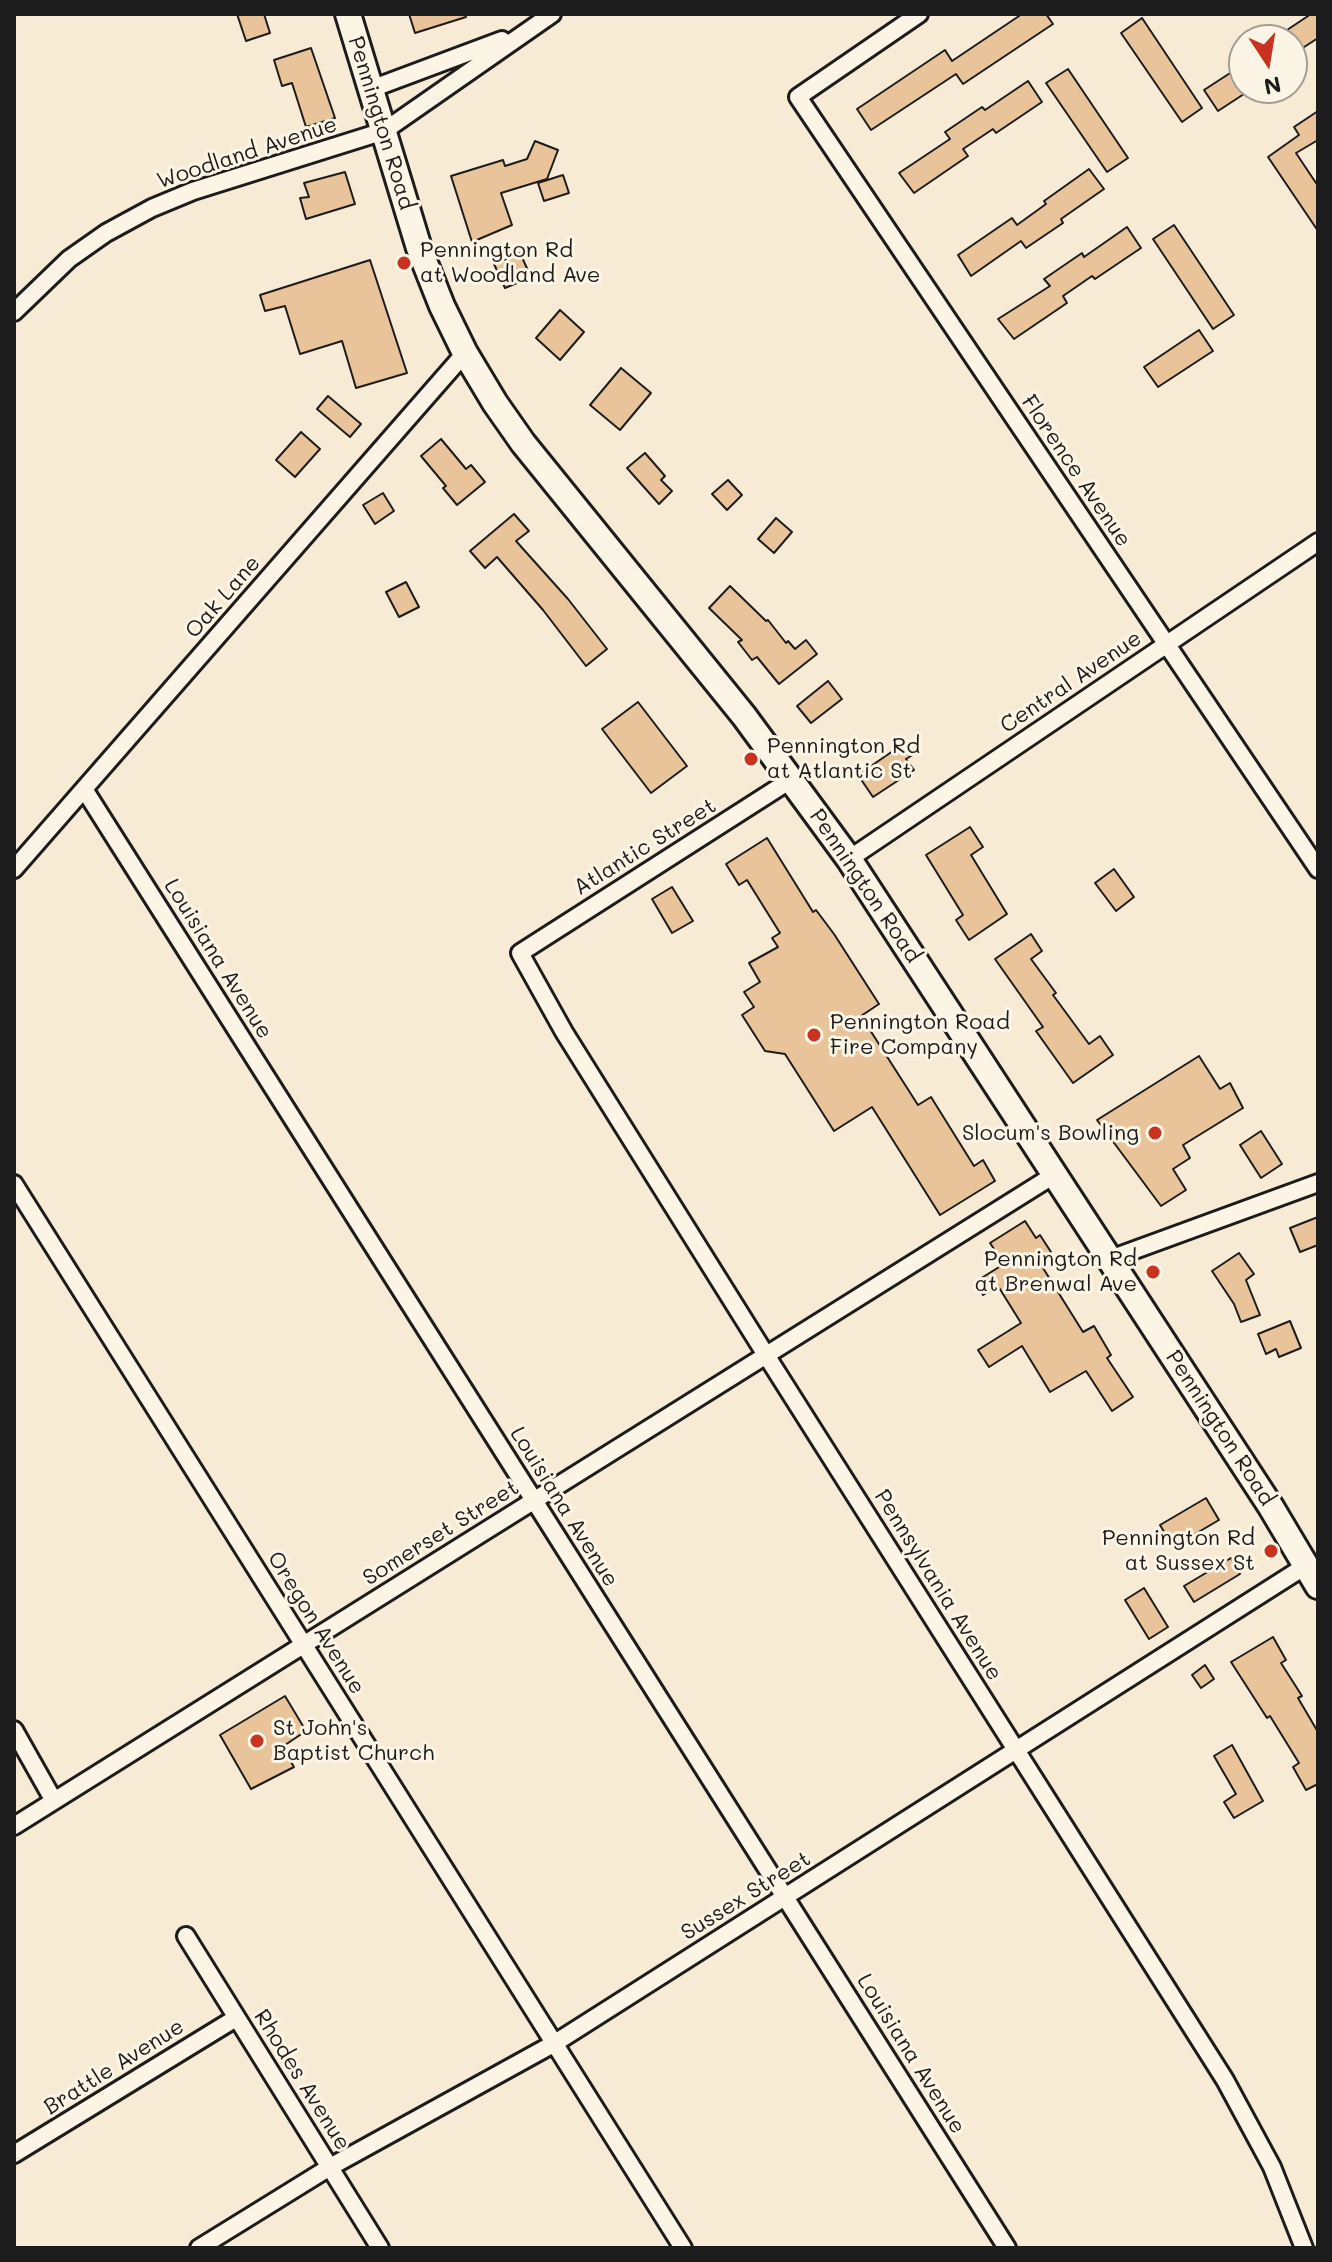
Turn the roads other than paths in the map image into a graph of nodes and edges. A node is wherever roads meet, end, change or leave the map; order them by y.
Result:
1 (348, 14) edge
2 (552, 14) edge
3 (919, 14) edge
4 (522, 33) junction
5 (371, 89) junction
6 (384, 131) junction
7 (14, 312) edge
8 (465, 353) junction
9 (1318, 542) edge
10 (1166, 644) junction
11 (792, 779) junction
12 (84, 789) junction
13 (849, 859) junction
14 (14, 869) edge
15 (1318, 869) edge
16 (520, 953) joint
17 (1054, 1175) junction
18 (1318, 1183) edge
19 (14, 1184) edge
20 (1110, 1259) junction
21 (766, 1355) junction
22 (534, 1500) junction
23 (1312, 1576) edge
24 (303, 1645) junction
25 (14, 1730) edge
26 (1016, 1750) junction
27 (54, 1801) junction
28 (14, 1826) edge
29 (786, 1896) junction
30 (186, 1936) dead end
31 (236, 2018) junction
32 (555, 2043) junction
33 (14, 2154) edge
34 (330, 2167) junction
35 (199, 2248) edge
36 (380, 2248) edge
37 (683, 2248) edge
38 (1007, 2248) edge
39 (1304, 2248) edge

1 - 5 main road, Pennington Road
2 - 4 street
3 - 10 street, Florence Avenue
4 - 5 street
4 - 6 street, Woodland Avenue
5 - 6 main road, Pennington Road
6 - 7 street, Woodland Avenue
6 - 8 main road, Pennington Road
8 - 11 main road, Pennington Road
8 - 12 street, Oak Lane
9 - 10 street, Central Avenue
10 - 13 street, Central Avenue
10 - 15 street, Florence Avenue
11 - 13 main road, Pennington Road
11 - 16 street, Atlantic Street
12 - 14 street, Oak Lane
12 - 22 street, Louisiana Avenue
13 - 17 main road, Pennington Road
16 - 21 street, Pennsylvania Avenue
17 - 20 main road, Pennington Road
17 - 21 street, Somerset Street
18 - 20 street
19 - 24 street, Oregon Avenue
20 - 23 main road, Pennington Road
21 - 22 street, Somerset Street
21 - 26 street, Pennsylvania Avenue
22 - 24 street, Somerset Street
22 - 29 street, Louisiana Avenue
23 - 26 street, Sussex Street
24 - 27 street, Somerset Street
24 - 32 street, Oregon Avenue
25 - 27 street
26 - 29 street, Sussex Street
26 - 39 street, Pennsylvania Avenue
27 - 28 street, Somerset Street
29 - 32 street, Sussex Street
29 - 38 street, Louisiana Avenue
30 - 31 street, Rhodes Avenue
31 - 33 street, Brattle Avenue
31 - 34 street, Rhodes Avenue
32 - 34 street, Sussex Street
32 - 37 street, Oregon Avenue
34 - 35 street, Sussex Street
34 - 36 street, Rhodes Avenue

